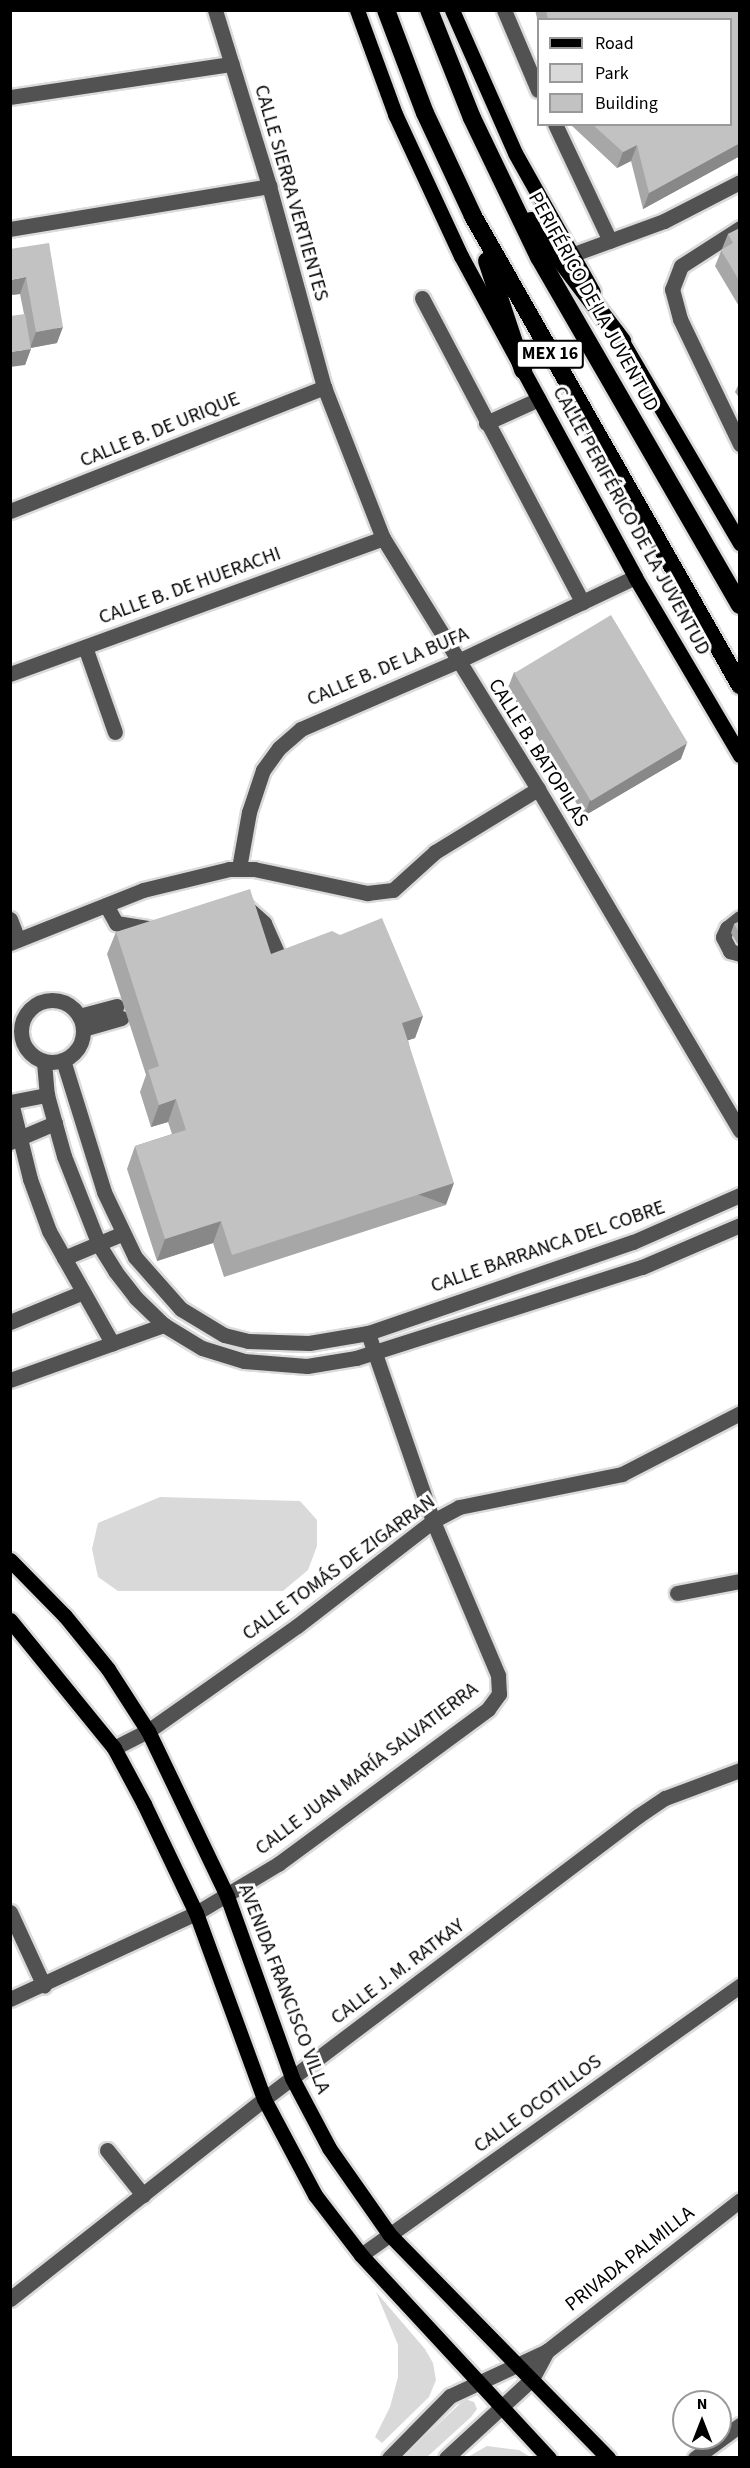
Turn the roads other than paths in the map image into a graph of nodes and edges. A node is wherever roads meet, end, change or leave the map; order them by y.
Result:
1 (215, 10) edge
2 (357, 10) edge
3 (386, 10) edge
4 (429, 10) edge
5 (452, 10) edge
6 (504, 10) edge
7 (232, 64) junction
8 (537, 88) edge
9 (10, 97) edge
10 (556, 126) edge
11 (740, 182) edge
12 (503, 185) junction
13 (269, 186) junction
14 (473, 216) junction
15 (740, 228) edge
16 (10, 230) edge
17 (610, 241) junction
18 (571, 255) junction
19 (422, 298) dead end
20 (622, 342) junction
21 (523, 370) junction
22 (324, 387) junction
23 (539, 399) junction
24 (486, 423) junction
25 (740, 444) edge
26 (10, 511) edge
27 (383, 538) junction
28 (740, 543) edge
29 (634, 577) junction
30 (582, 602) junction
31 (740, 605) edge
32 (85, 647) junction
33 (456, 662) junction
34 (10, 674) edge
35 (740, 685) edge
36 (115, 732) dead end
37 (740, 755) edge
38 (538, 789) junction
39 (239, 868) junction
40 (225, 903) edge
41 (106, 905) junction
42 (740, 918) edge
43 (10, 919) edge
44 (162, 925) edge
45 (14, 941) edge
46 (740, 954) edge
47 (284, 968) edge
48 (119, 1012) dead end
49 (81, 1023) junction
50 (63, 1060) junction
51 (44, 1062) junction
52 (47, 1095) junction
53 (11, 1102) edge
54 (56, 1123) junction
55 (740, 1131) edge
56 (14, 1140) edge
57 (740, 1195) edge
58 (740, 1225) edge
59 (121, 1234) junction
60 (633, 1242) junction
61 (99, 1245) junction
62 (64, 1258) junction
63 (642, 1267) junction
64 (82, 1292) junction
65 (10, 1322) edge
66 (164, 1325) junction
67 (369, 1333) junction
68 (248, 1341) junction
69 (112, 1343) junction
70 (375, 1352) junction
71 (244, 1361) junction
72 (10, 1380) edge
73 (740, 1413) edge
74 (433, 1521) junction
75 (10, 1560) edge
76 (740, 1581) edge
77 (677, 1593) dead end
78 (10, 1620) edge
79 (148, 1731) junction
80 (114, 1748) junction
81 (740, 1770) edge
82 (227, 1896) junction
83 (10, 1912) edge
84 (196, 1913) junction
85 (44, 1986) junction
86 (740, 1986) edge
87 (10, 2000) edge
88 (292, 2078) junction
89 (264, 2099) junction
90 (107, 2150) dead end
91 (143, 2195) junction
92 (740, 2200) edge
93 (390, 2235) junction
94 (361, 2255) junction
95 (10, 2299) edge
96 (547, 2351) junction
97 (516, 2362) junction
98 (532, 2379) junction
99 (478, 2382) junction
100 (502, 2408) junction
101 (740, 2425) edge
102 (389, 2457) edge
103 (446, 2457) edge
104 (549, 2457) edge
105 (608, 2457) edge
106 (695, 2457) edge

1 - 7 street, CALLE SIERRA VERTIENTES
2 - 21 main road, CALLE PERIFÉRICO DE LA JUVENTUD
3 - 14 highway, MEX 16
4 - 12 highway, PERIFÉRICO DE LA JUVENTUD / MEX 16
5 - 18 main road
6 - 8 street
7 - 9 street
7 - 13 street, CALLE SIERRA VERTIENTES
10 - 17 street
11 - 17 street
12 - 20 highway
12 - 31 highway, PERIFÉRICO DE LA JUVENTUD / MEX 16
13 - 16 street
13 - 22 street, CALLE SIERRA VERTIENTES
14 - 21 highway
14 - 35 highway, MEX 16
15 - 25 street
17 - 18 street
18 - 20 main road
19 - 24 street
20 - 28 main road
21 - 23 main road, CALLE PERIFÉRICO DE LA JUVENTUD
22 - 26 street, CALLE B. DE URIQUE
22 - 27 street, CALLE B. BATOPILAS
23 - 24 street
23 - 29 main road, CALLE PERIFÉRICO DE LA JUVENTUD
24 - 30 street
27 - 32 street, CALLE B. DE HUERACHI
27 - 33 street, CALLE B. BATOPILAS
29 - 30 street, CALLE B. DE LA BUFA
29 - 37 main road, CALLE PERIFÉRICO DE LA JUVENTUD
30 - 33 street, CALLE B. DE LA BUFA
32 - 34 street, CALLE B. DE HUERACHI
32 - 36 street
33 - 38 street, CALLE B. BATOPILAS
33 - 39 street, CALLE B. DE LA BUFA
38 - 39 street
38 - 55 street, CALLE B. BATOPILAS
39 - 41 street
40 - 47 street
41 - 44 street
41 - 45 street
42 - 46 street
43 - 45 street
48 - 49 street
49 - 50 street
49 - 51 street
50 - 51 street
50 - 59 street, CALLE BARRANCA DEL COBRE
51 - 52 street
52 - 53 street
52 - 54 street
53 - 56 street
54 - 56 street
54 - 61 street
56 - 62 street
57 - 60 street, CALLE BARRANCA DEL COBRE
58 - 63 street
59 - 61 street
59 - 68 street, CALLE BARRANCA DEL COBRE
60 - 63 street
60 - 67 street, CALLE BARRANCA DEL COBRE
61 - 62 street
61 - 66 street
62 - 64 street
63 - 70 street
64 - 65 street
64 - 69 street
66 - 69 street
66 - 71 street
67 - 68 street, CALLE BARRANCA DEL COBRE
67 - 70 street, CALLE JUAN MARÍA SALVATIERRA
68 - 71 street
69 - 72 street
70 - 71 street
70 - 74 street, CALLE JUAN MARÍA SALVATIERRA
73 - 74 street, CALLE TOMÁS DE ZIGARRAN
74 - 79 street, CALLE TOMÁS DE ZIGARRAN
74 - 82 street, CALLE JUAN MARÍA SALVATIERRA
75 - 79 main road, AVENIDA FRANCISCO VILLA
76 - 77 street
78 - 80 main road
79 - 80 street, CALLE TOMÁS DE ZIGARRAN
79 - 82 main road, AVENIDA FRANCISCO VILLA
80 - 84 main road
81 - 88 street, CALLE J. M. RATKAY
82 - 84 street, CALLE JUAN MARÍA SALVATIERRA
82 - 88 main road, AVENIDA FRANCISCO VILLA
83 - 85 street
84 - 85 street, CALLE JUAN MARÍA SALVATIERRA
84 - 89 main road
85 - 87 street, CALLE JUAN MARÍA SALVATIERRA
86 - 93 street, CALLE OCOTILLOS
88 - 89 street, CALLE J. M. RATKAY
88 - 93 main road, AVENIDA FRANCISCO VILLA
89 - 91 street, CALLE J. M. RATKAY
89 - 94 main road
90 - 91 street
91 - 95 street, CALLE J. M. RATKAY
92 - 96 street, PRIVADA PALMILLA
93 - 94 street, CALLE OCOTILLOS
93 - 97 main road, AVENIDA FRANCISCO VILLA
94 - 99 main road
96 - 97 street, PRIVADA PALMILLA
96 - 98 street, PRIVADA PALMILLA
97 - 98 main road, AVENIDA FRANCISCO VILLA
97 - 99 street, PRIVADA PALMILLA
98 - 100 street, PRIVADA PALMILLA
98 - 105 main road, AVENIDA FRANCISCO VILLA
99 - 100 main road
99 - 102 street, PRIVADA PALMILLA
100 - 103 street, PRIVADA PALMILLA
100 - 104 main road
101 - 106 street

